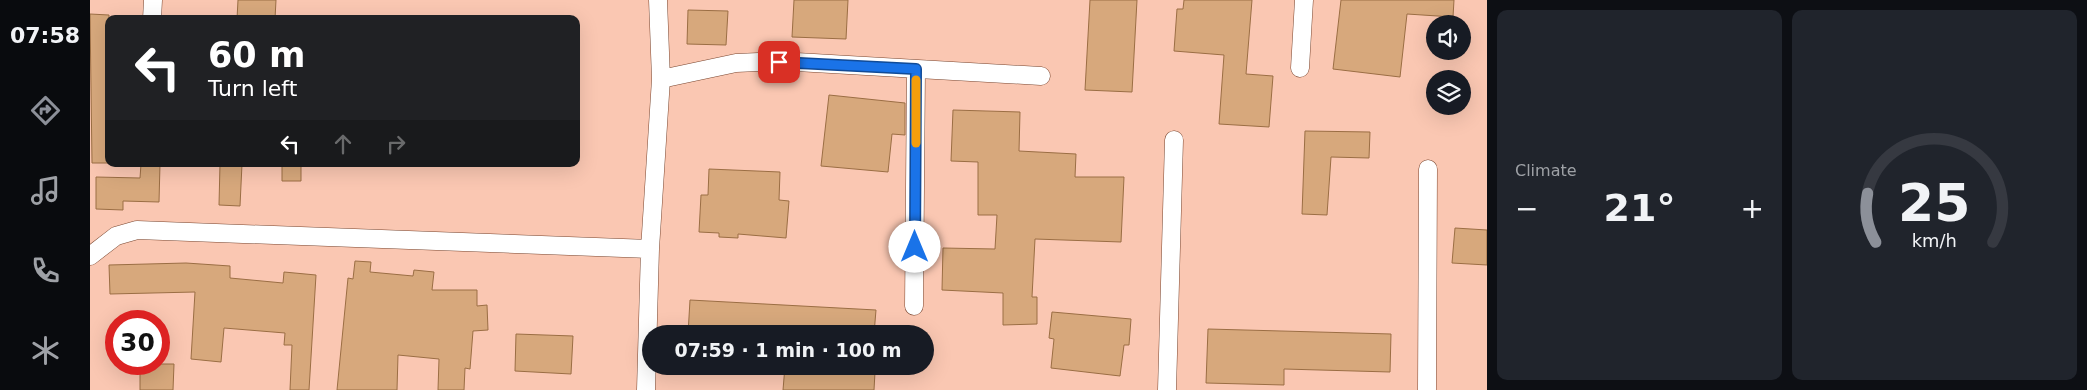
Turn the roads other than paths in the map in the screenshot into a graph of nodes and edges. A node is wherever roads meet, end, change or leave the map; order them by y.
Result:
1 (153, 0) edge
2 (658, 0) edge
3 (1304, 0) edge
4 (152, 15) edge
5 (1300, 68) dead end
6 (916, 69) junction
7 (1041, 76) dead end
8 (661, 80) junction
9 (1174, 140) dead end
10 (1428, 169) dead end
11 (650, 248) junction
12 (90, 256) edge
13 (914, 306) dead end
14 (646, 390) edge
15 (1167, 390) edge
16 (1427, 390) edge

1 - 4 street
2 - 8 street
3 - 5 street
6 - 7 street
6 - 8 street
6 - 13 street
8 - 11 street
9 - 15 street
10 - 16 street
11 - 12 street
11 - 14 street

